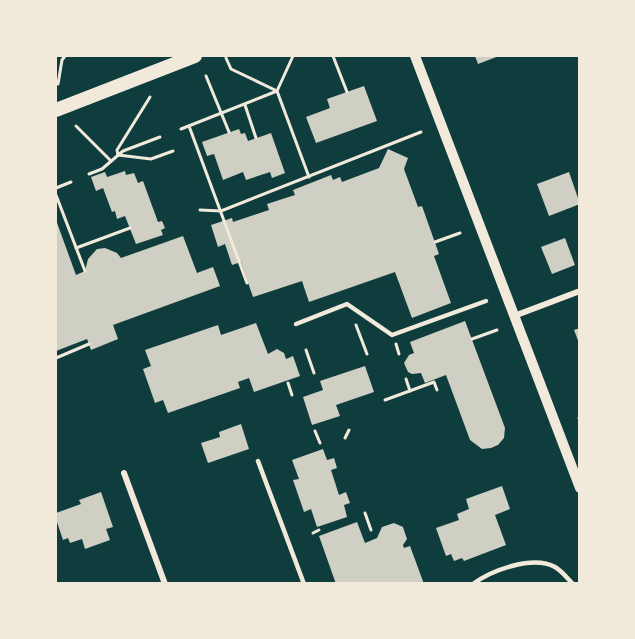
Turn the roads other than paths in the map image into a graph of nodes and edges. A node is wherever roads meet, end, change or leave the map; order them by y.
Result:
1 (195, 56) edge
2 (415, 56) edge
3 (56, 110) edge
4 (579, 291) edge
5 (486, 301) dead end
6 (514, 316) junction
7 (296, 324) dead end
8 (258, 461) dead end
9 (124, 473) dead end
10 (579, 488) edge
11 (165, 584) edge
12 (304, 584) edge
13 (473, 584) edge
14 (573, 584) edge

1 - 3 main road
2 - 6 street
4 - 6 street
5 - 7 lane
6 - 10 street
8 - 12 lane
9 - 11 street
13 - 14 lane

